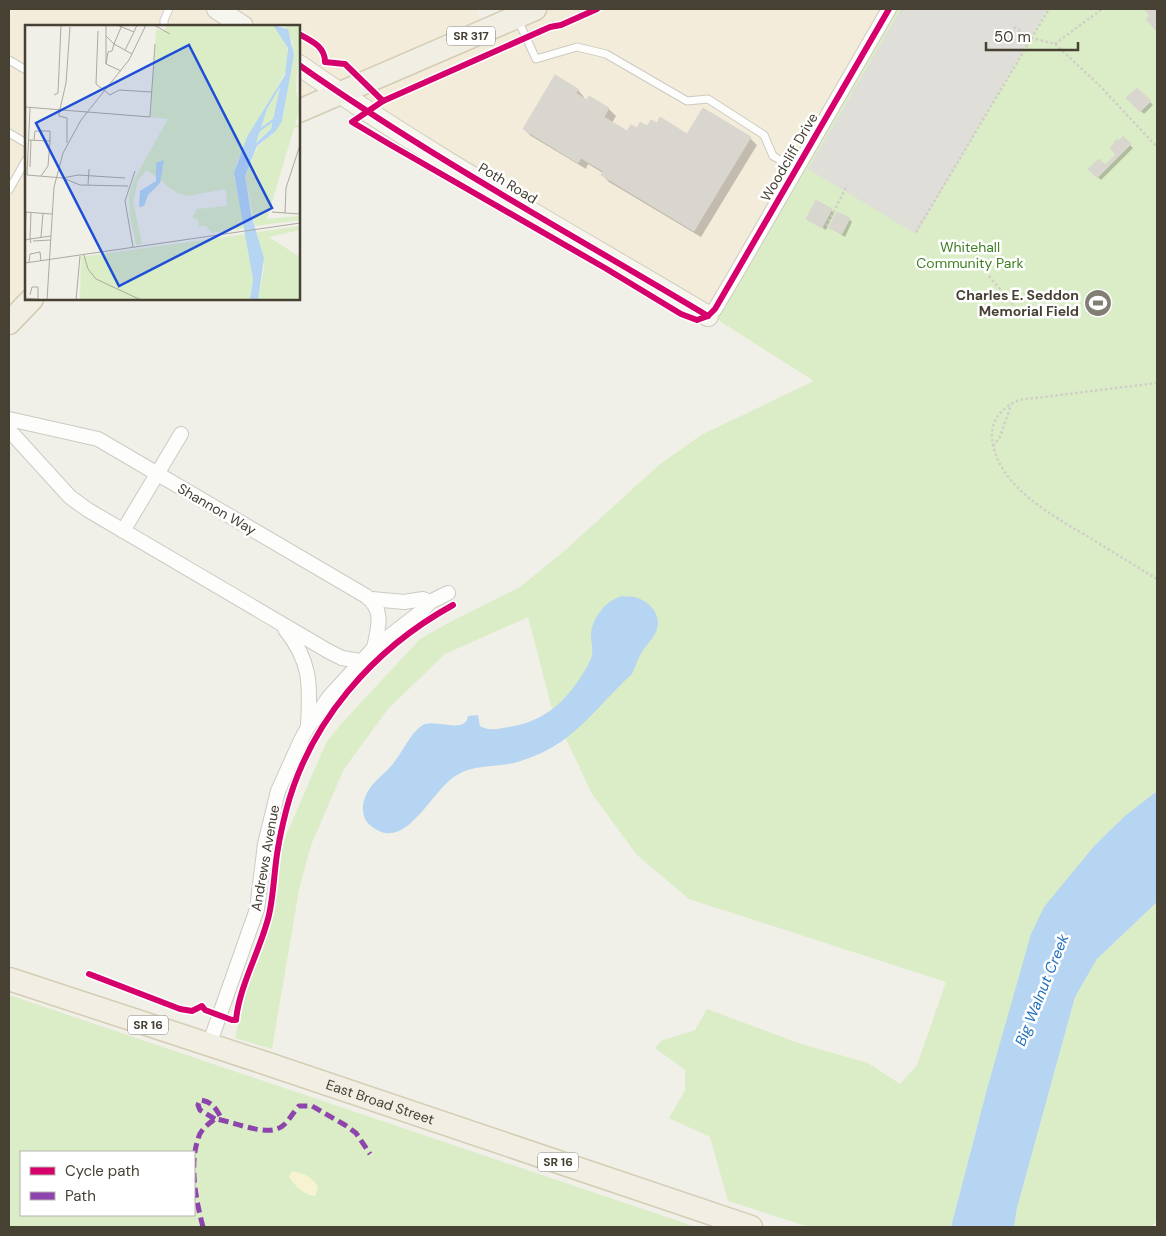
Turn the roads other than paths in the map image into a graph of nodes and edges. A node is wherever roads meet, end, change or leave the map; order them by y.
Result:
1 (169, 9) edge
2 (217, 9) edge
3 (889, 9) edge
4 (521, 11) edge
5 (164, 25) edge
6 (241, 25) edge
7 (9, 60) edge
8 (300, 66) edge
9 (25, 69) edge
10 (339, 93) junction
11 (300, 111) edge
12 (9, 133) edge
13 (25, 142) edge
14 (25, 162) edge
15 (796, 169) junction
16 (9, 190) edge
17 (31, 300) edge
18 (708, 316) joint
19 (9, 323) edge
20 (9, 419) edge
21 (9, 430) edge
22 (181, 434) dead end
23 (157, 474) junction
24 (123, 531) junction
25 (448, 593) dead end
26 (372, 600) junction
27 (430, 602) junction
28 (281, 624) junction
29 (374, 648) junction
30 (360, 662) junction
31 (308, 727) junction
32 (9, 979) edge
33 (209, 1045) junction
34 (751, 1227) edge

1 - 5 lane
2 - 6 street
3 - 15 street, Woodcliff Drive
4 - 10 main road, SR 317
4 - 15 lane
7 - 9 lane
8 - 10 street, Poth Road
10 - 11 main road, SR 317
10 - 18 street, Poth Road
12 - 13 lane
14 - 16 lane
15 - 18 street, Woodcliff Drive
17 - 19 main road
20 - 23 street, Shannon Way
21 - 24 street
22 - 23 street
23 - 24 street
23 - 26 street, Shannon Way
24 - 28 street
25 - 27 street, Andrews Avenue
26 - 27 street, Andrews Avenue
26 - 29 street
27 - 29 street, Andrews Avenue
28 - 30 street
28 - 31 street
29 - 30 street, Andrews Avenue
30 - 31 street, Andrews Avenue
31 - 33 street, Andrews Avenue
32 - 33 main road, East Broad Street / SR 16
33 - 34 main road, East Broad Street / SR 16

